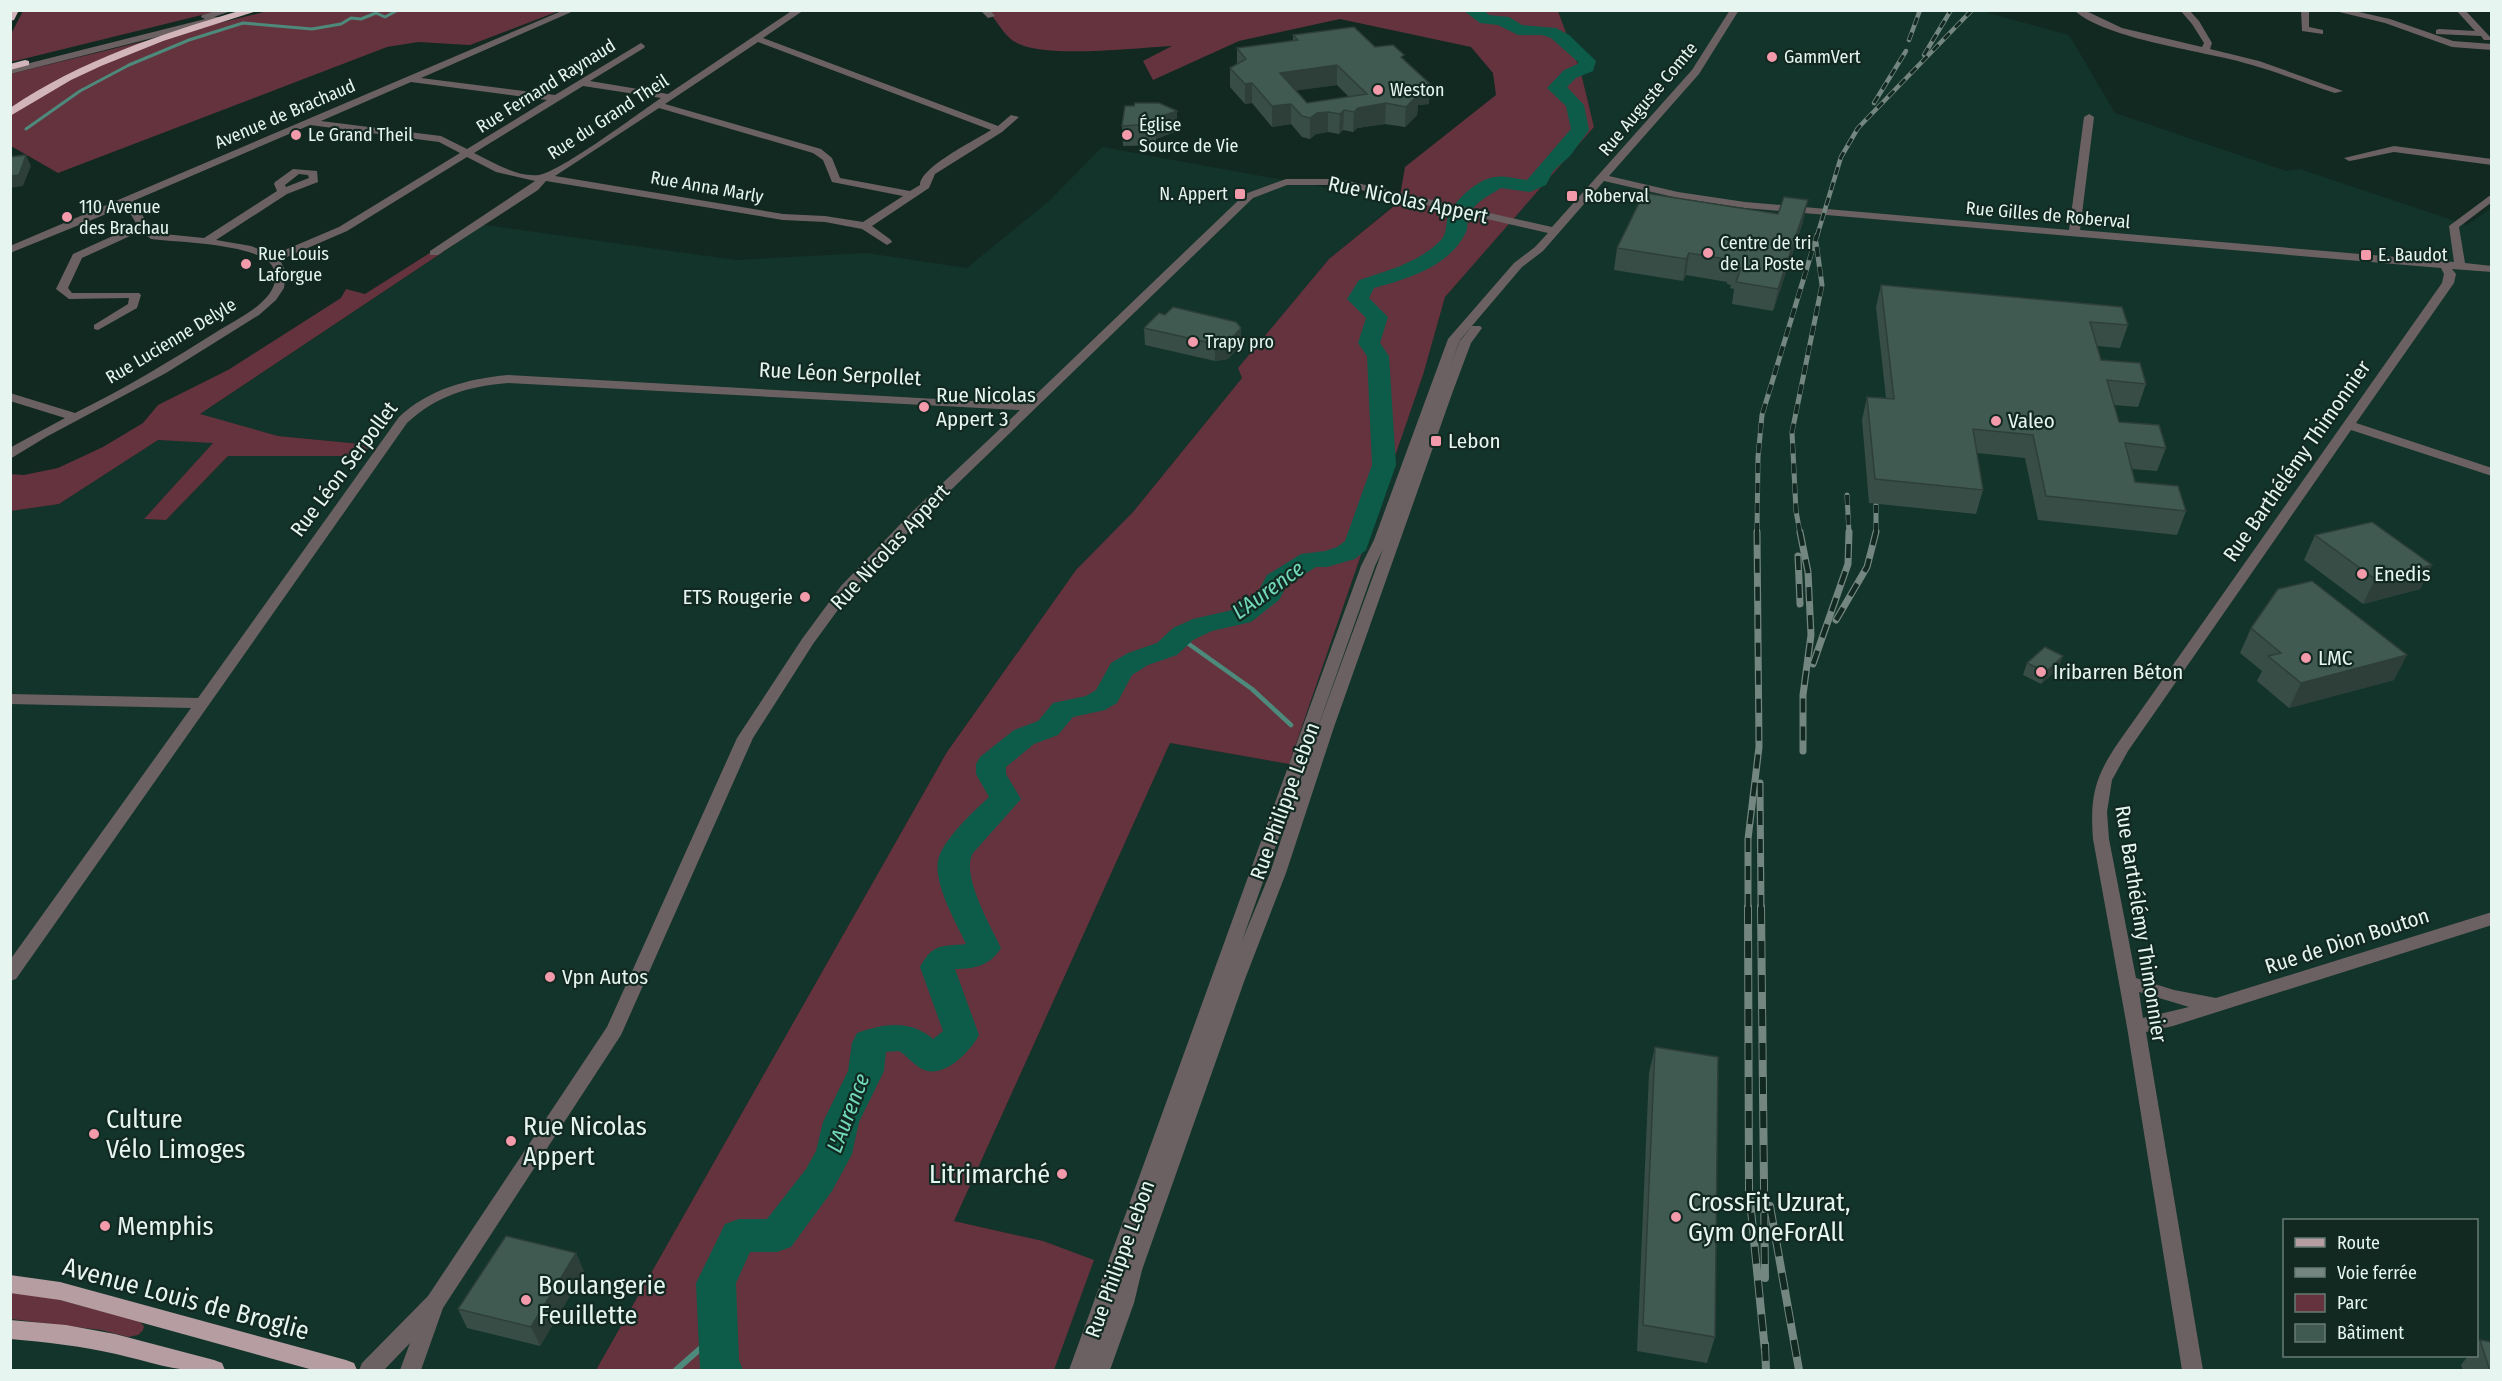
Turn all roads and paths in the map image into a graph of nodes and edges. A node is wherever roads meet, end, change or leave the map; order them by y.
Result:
1 (14, 10) edge
2 (230, 10) edge
3 (250, 10) edge
4 (255, 10) edge
5 (572, 10) edge
6 (800, 10) edge
7 (1735, 10) edge
8 (2078, 10) edge
9 (2184, 10) edge
10 (2305, 10) edge
11 (2336, 10) edge
12 (2358, 10) edge
13 (2460, 10) edge
14 (10, 18) edge
15 (2320, 32) dead end
16 (2484, 34) junction
17 (757, 39) junction
18 (2492, 42) edge
19 (640, 46) dead end
20 (2492, 47) edge
21 (2205, 50) junction
22 (25, 63) joint
23 (10, 68) edge
24 (408, 79) junction
25 (582, 83) junction
26 (2338, 91) dead end
27 (670, 97) junction
28 (557, 98) junction
29 (658, 105) junction
30 (10, 113) edge
31 (1014, 117) dead end
32 (2089, 117) dead end
33 (307, 122) junction
34 (999, 130) junction
35 (469, 153) junction
36 (2349, 158) dead end
37 (2492, 162) edge
38 (1614, 165) junction
39 (544, 177) junction
40 (1603, 178) junction
41 (1639, 186) junction
42 (283, 192) dead end
43 (1590, 192) junction
44 (912, 195) junction
45 (2492, 197) edge
46 (125, 200) junction
47 (1570, 213) junction
48 (1513, 222) junction
49 (143, 226) junction
50 (865, 226) junction
51 (1554, 231) junction
52 (2075, 234) junction
53 (887, 242) dead end
54 (204, 243) junction
55 (10, 250) edge
56 (434, 253) dead end
57 (1535, 253) junction
58 (273, 259) junction
59 (2453, 266) junction
60 (2492, 269) edge
61 (98, 327) dead end
62 (10, 397) edge
63 (1029, 408) junction
64 (76, 417) junction
65 (2348, 425) junction
66 (10, 440) edge
67 (28, 443) junction
68 (10, 455) edge
69 (2492, 472) edge
70 (10, 699) edge
71 (203, 703) junction
72 (2492, 918) edge
73 (10, 974) edge
74 (2127, 982) junction
75 (2215, 1005) junction
76 (2136, 1027) junction
77 (10, 1284) edge
78 (435, 1303) junction
79 (10, 1329) edge
80 (214, 1371) edge
81 (346, 1371) edge
82 (370, 1371) edge
83 (411, 1371) edge
84 (1080, 1371) edge
85 (1100, 1371) edge
86 (2193, 1371) edge

1 - 14 highway
2 - 22 street
3 - 23 street
4 - 30 highway
5 - 24 street, Avenue de Brachaud
6 - 17 street, Rue du Grand Theil
7 - 38 street, Rue Auguste Comte
8 - 21 street
9 - 21 street
10 - 15 street
11 - 20 street
12 - 16 street
13 - 16 street
16 - 18 street
17 - 27 street, Rue du Grand Theil
17 - 34 street
19 - 25 street, Rue Fernand Raynaud
21 - 26 street
22 - 23 highway
24 - 28 street
24 - 33 street, Avenue de Brachaud
25 - 27 street
25 - 28 street, Rue Fernand Raynaud
27 - 29 street, Rue du Grand Theil
28 - 35 street, Rue Fernand Raynaud
29 - 39 street, Rue du Grand Theil
29 - 44 street
31 - 34 street
32 - 52 street
33 - 35 street, Rue Anna Marly
33 - 46 street, Avenue de Brachaud
34 - 44 street
35 - 39 street, Rue Anna Marly
35 - 58 street
36 - 37 street
38 - 40 street, Rue Auguste Comte
38 - 41 street
39 - 50 street, Rue Anna Marly
39 - 56 street, Rue du Grand Theil
40 - 41 street, Rue Gilles de Roberval
40 - 43 street, Rue Philippe Lebon
41 - 43 street
41 - 52 street, Rue Gilles de Roberval
42 - 54 street
43 - 47 street, Rue Philippe Lebon
44 - 50 street
45 - 59 street, Rue Barthélémy Thimonnier
46 - 49 street
46 - 55 street, Avenue de Brachaud
47 - 48 street
47 - 51 street, Rue Philippe Lebon
48 - 51 street, Rue Nicolas Appert
48 - 57 street
48 - 63 street, Rue Nicolas Appert
49 - 54 street
49 - 61 street
50 - 53 street, Rue Anna Marly
51 - 57 street, Rue Philippe Lebon
52 - 59 street, Rue Gilles de Roberval
54 - 58 street
57 - 84 street, Rue Philippe Lebon
57 - 85 street, Rue Philippe Lebon
58 - 64 street, Rue Lucienne Delyle
59 - 60 street, Rue Gilles de Roberval
59 - 65 street, Rue Barthélémy Thimonnier
62 - 64 street
63 - 71 street, Rue Léon Serpollet
63 - 78 street, Rue Nicolas Appert
64 - 67 street, Rue Lucienne Delyle
65 - 69 street
65 - 74 street, Rue Barthélémy Thimonnier
66 - 67 street
67 - 68 street, Rue Lucienne Delyle
70 - 71 street
71 - 73 street, Rue Léon Serpollet
72 - 75 street, Rue de Dion Bouton
74 - 75 street, Rue de Dion Bouton
74 - 76 street, Rue Barthélémy Thimonnier
75 - 76 street, Rue de Dion Bouton
76 - 86 street, Rue Barthélémy Thimonnier
77 - 81 main road, Avenue Louis de Broglie
78 - 82 street, Rue Nicolas Appert
78 - 83 street, Rue Nicolas Appert
79 - 80 main road

